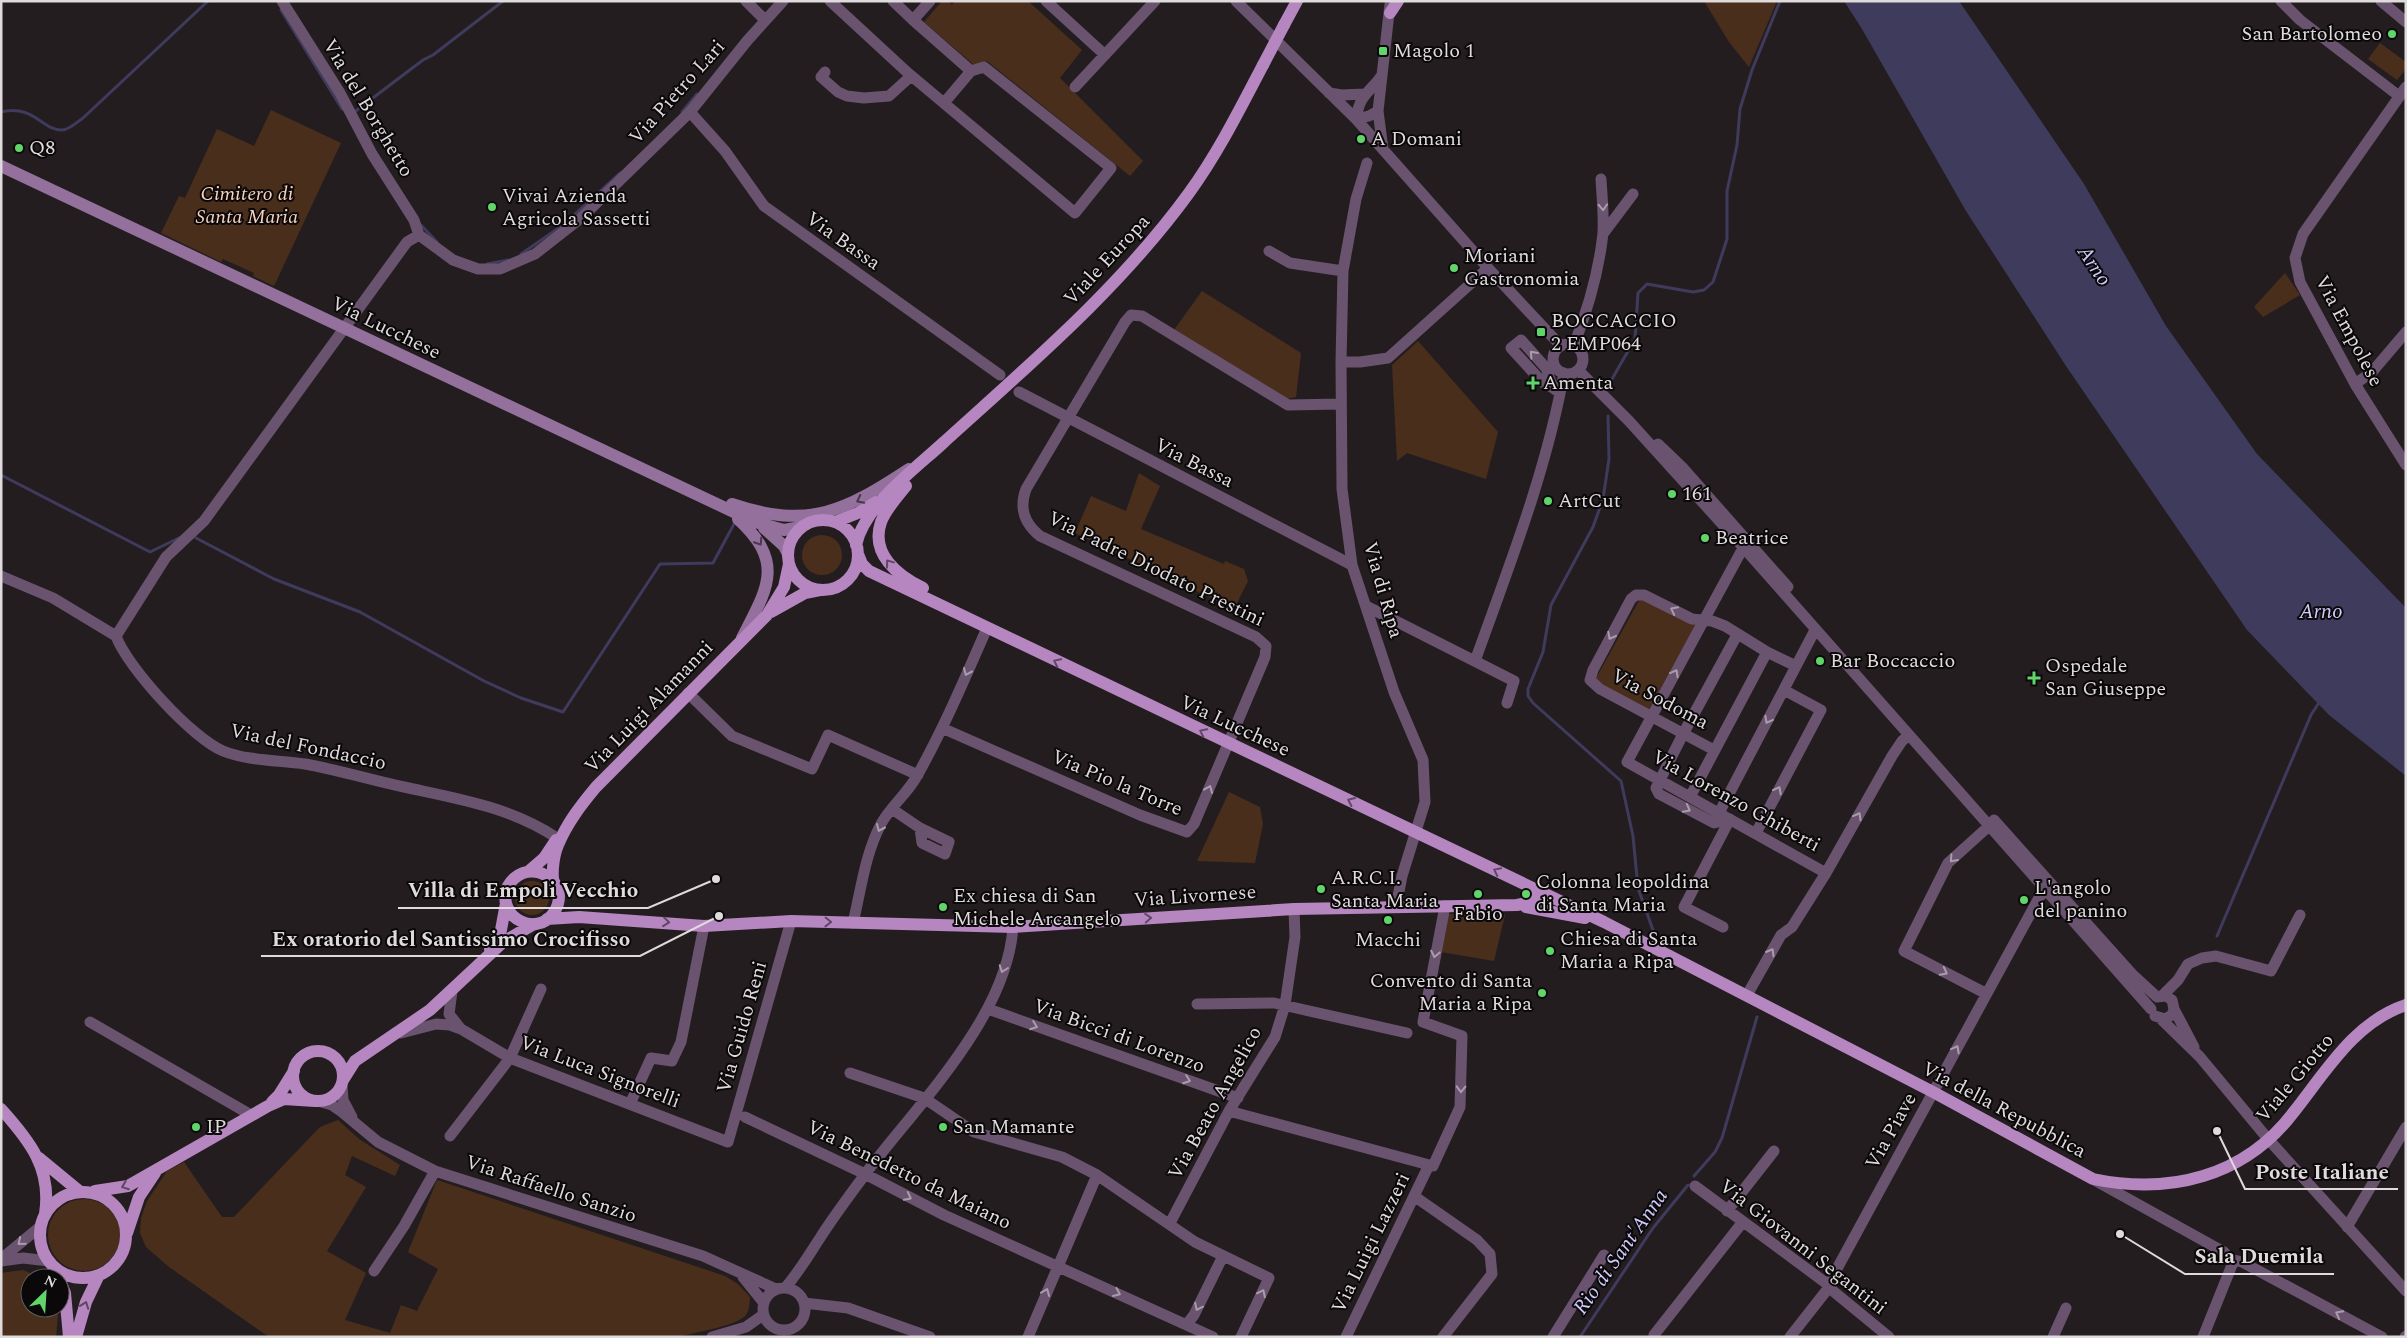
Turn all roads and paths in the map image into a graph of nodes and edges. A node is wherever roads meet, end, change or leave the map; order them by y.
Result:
1 (282, 1) edge
2 (746, 1) edge
3 (783, 1) edge
4 (830, 1) edge
5 (893, 1) edge
6 (930, 1) edge
7 (1046, 1) edge
8 (1155, 1) edge
9 (1236, 1) edge
10 (1297, 1) edge
11 (1398, 1) edge
12 (2281, 1) edge
13 (2381, 1) edge
14 (1390, 7) edge
15 (766, 20) junction
16 (913, 20) junction
17 (2406, 22) edge
18 (1105, 55) junction
19 (971, 71) junction
20 (824, 72) dead end
21 (1384, 73) junction
22 (911, 76) junction
23 (1075, 87) dead end
24 (2402, 92) edge
25 (1329, 93) junction
26 (1364, 94) junction
27 (944, 103) junction
28 (1378, 111) junction
29 (690, 112) junction
30 (1356, 119) junction
31 (1383, 149) junction
32 (1367, 162) dead end
33 (1, 166) edge
34 (1601, 179) dead end
35 (1633, 194) dead end
36 (1602, 234) junction
37 (418, 235) junction
38 (1269, 251) dead end
39 (1488, 268) junction
40 (1343, 271) junction
41 (343, 327) junction
42 (2406, 332) edge
43 (1574, 345) junction
44 (1561, 346) junction
45 (1341, 362) junction
46 (1578, 370) junction
47 (1564, 373) junction
48 (1000, 376) dead end
49 (2356, 384) junction
50 (1019, 392) dead end
51 (1341, 404) junction
52 (1068, 420) junction
53 (1629, 421) junction
54 (930, 455) junction
55 (2406, 465) edge
56 (675, 484) junction
57 (885, 497) junction
58 (709, 500) junction
59 (756, 522) junction
60 (835, 522) junction
61 (801, 527) junction
62 (1743, 548) junction
63 (857, 549) junction
64 (788, 559) junction
65 (1352, 565) junction
66 (1, 576) edge
67 (820, 590) junction
68 (1366, 606) junction
69 (766, 615) junction
70 (1704, 620) junction
71 (987, 628) junction
72 (1816, 630) junction
73 (1737, 635) junction
74 (116, 636) junction
75 (741, 640) junction
76 (1266, 646) joint
77 (1767, 652) junction
78 (1474, 662) junction
79 (1796, 666) junction
80 (1784, 690) junction
81 (688, 692) junction
82 (1507, 704) dead end
83 (1651, 718) junction
84 (942, 728) junction
85 (1683, 734) junction
86 (1908, 736) junction
87 (1228, 744) junction
88 (1714, 750) junction
89 (918, 775) junction
90 (1660, 781) junction
91 (1690, 797) junction
92 (892, 809) junction
93 (1719, 813) junction
94 (1730, 820) junction
95 (1989, 826) junction
96 (920, 828) dead end
97 (1416, 831) junction
98 (1756, 833) junction
99 (561, 834) junction
100 (529, 871) junction
101 (1826, 873) junction
102 (553, 881) junction
103 (1527, 886) junction
104 (2046, 890) junction
105 (506, 902) junction
106 (1517, 905) junction
107 (1445, 906) junction
108 (1396, 907) junction
109 (1294, 909) junction
110 (2300, 915) dead end
111 (547, 920) junction
112 (792, 921) junction
113 (1604, 922) junction
114 (853, 923) junction
115 (534, 924) junction
116 (704, 926) junction
117 (1013, 927) junction
118 (1723, 927) dead end
119 (484, 958) junction
120 (2178, 980) junction
121 (541, 989) dead end
122 (452, 990) junction
123 (1985, 993) junction
124 (1747, 995) junction
125 (2160, 996) junction
126 (1197, 1004) dead end
127 (2406, 1004) edge
128 (1285, 1005) junction
129 (2174, 1007) junction
130 (988, 1009) junction
131 (2151, 1009) junction
132 (2161, 1019) junction
133 (90, 1022) dead end
134 (461, 1029) junction
135 (1406, 1033) dead end
136 (392, 1036) junction
137 (370, 1049) junction
138 (328, 1052) junction
139 (2200, 1057) junction
140 (510, 1058) junction
141 (294, 1071) junction
142 (850, 1073) dead end
143 (342, 1082) junction
144 (1933, 1092) junction
145 (924, 1098) junction
146 (1238, 1098) junction
147 (317, 1101) junction
148 (630, 1104) junction
149 (268, 1106) junction
150 (1, 1108) edge
151 (1228, 1111) junction
152 (251, 1115) junction
153 (744, 1117) dead end
154 (359, 1126) junction
155 (2406, 1127) edge
156 (450, 1136) dead end
157 (2268, 1139) junction
158 (728, 1142) joint
159 (1774, 1151) dead end
160 (38, 1158) junction
161 (1431, 1166) junction
162 (158, 1168) junction
163 (435, 1170) junction
164 (865, 1174) junction
165 (1097, 1175) junction
166 (2093, 1179) junction
167 (1695, 1186) dead end
168 (83, 1192) junction
169 (1414, 1196) junction
170 (1727, 1211) junction
171 (43, 1220) junction
172 (1170, 1223) junction
173 (1742, 1223) junction
174 (2347, 1227) junction
175 (127, 1236) junction
176 (1604, 1255) dead end
177 (1223, 1256) junction
178 (2230, 1259) junction
179 (1, 1260) edge
180 (51, 1264) junction
181 (1057, 1266) junction
182 (53, 1268) edge
183 (802, 1270) junction
184 (374, 1271) dead end
185 (739, 1272) junction
186 (99, 1275) junction
187 (1830, 1286) junction
188 (781, 1288) junction
189 (2406, 1291) edge
190 (803, 1299) junction
191 (764, 1302) junction
192 (837, 1306) junction
193 (2066, 1308) dead end
194 (763, 1315) junction
195 (67, 1318) edge
196 (1187, 1324) junction
197 (796, 1328) edge
198 (772, 1332) edge
199 (1654, 1335) dead end
200 (69, 1337) edge
201 (76, 1337) edge
202 (712, 1337) edge
203 (930, 1337) edge
204 (1028, 1337) edge
205 (1213, 1337) edge
206 (1241, 1337) edge
207 (1346, 1337) edge
208 (1443, 1337) edge
209 (1553, 1337) edge
210 (1790, 1337) edge
211 (1889, 1337) edge
212 (2054, 1337) edge
213 (2203, 1337) edge
214 (2382, 1337) edge

1 - 37 street, Via del Borghetto
2 - 15 street
3 - 15 street, Via Pietro Lari
4 - 22 street
5 - 16 street
6 - 16 street
7 - 18 street
8 - 18 street
9 - 25 street
10 - 54 main road, Viale Europa, bridge
11 - 14 main road
12 - 24 street
13 - 17 street
14 - 21 street
15 - 29 street, Via Pietro Lari
16 - 19 street
18 - 23 street
19 - 27 street
19 - 27 street
20 - 22 street
21 - 26 street
21 - 28 street
22 - 27 street
24 - 49 street, Via Empolese
25 - 26 street
25 - 30 street
26 - 30 street
28 - 30 street
28 - 31 street
29 - 37 street, Via Pietro Lari
29 - 48 street, Via Bassa
30 - 31 street
31 - 39 street
32 - 40 street, Via di Ripa
33 - 41 main road, Via Lucchese
34 -> 36 street
35 - 36 street
36 - 43 street
37 - 41 street
38 - 40 street
39 - 44 street
39 - 45 street
40 - 45 street, Via di Ripa
41 - 56 main road, Via Lucchese
41 - 74 street
42 - 49 street
43 - 44 street
43 - 46 street
44 - 47 street
45 - 51 street, Via di Ripa
46 - 47 street
46 - 53 street
47 - 78 street
49 - 55 street, Via Empolese
50 - 52 street, Via Bassa
51 - 52 street, Via Padre Diodato Prestini
51 - 65 street, Via di Ripa
52 - 65 street, Via Bassa
52 - 76 street, Via Padre Diodato Prestini
53 - 62 street
53 - 125 street
54 -> 56 main road
54 - 57 main road, Viale Europa
71 -> 54 main road
56 - 58 main road, Via Lucchese
57 - 60 main road, Viale Europa
57 - 63 main road, Viale Europa
58 - 59 main road, Via Lucchese
58 -> 75 main road
59 - 61 main road, Via Lucchese
59 - 64 main road, Via Lucchese
60 - 61 main road, Via Lucchese
60 - 63 main road, Via Lucchese
61 - 64 main road
62 - 70 street
62 - 72 street
63 - 67 main road
63 - 71 main road, Via Lucchese
64 - 67 main road, Via Lucchese
64 - 69 main road, Via Luigi Alamanni
65 - 68 street, Via di Ripa
66 - 74 street
67 - 69 main road, Via Luigi Alamanni
68 - 78 street
68 - 97 street, Via di Ripa
69 - 75 main road, Via Luigi Alamanni
70 - 73 street
83 -> 70 street
70 -> 83 street, Via Sodoma
71 -> 84 street
87 -> 71 main road, Via Lucchese
72 - 79 street
72 - 86 street
73 - 77 street
73 - 85 street
74 - 99 street, Via del Fondaccio
75 - 81 main road, Via Luigi Alamanni
76 - 87 street, Via Pio la Torre
77 - 79 street
77 - 88 street
78 - 82 street
79 - 80 street
80 -> 93 street
98 -> 80 street
81 - 89 street
81 - 99 main road, Via Luigi Alamanni
83 - 85 street, Via Sodoma
83 - 90 street, Via Lorenzo Ghiberti
84 -> 87 street, Via Pio la Torre
84 - 89 street
85 - 88 street, Via Sodoma
85 - 90 street
86 - 95 street
101 -> 86 street
97 -> 87 main road, Via Lucchese
88 - 91 street
89 - 92 street
90 - 91 street, Via Lorenzo Ghiberti
90 -> 94 street
91 - 93 street, Via Lorenzo Ghiberti
92 - 96 street
92 -> 114 street
93 - 94 street, Via Lorenzo Ghiberti
94 - 98 street, Via Lorenzo Ghiberti
94 - 118 street
95 - 104 street
95 -> 123 street
103 -> 97 main road, Via Lucchese
97 - 108 street, Via di Ripa
98 - 101 street, Via Lorenzo Ghiberti
99 - 100 main road, Via Luigi Alamanni
99 - 102 main road, Via Luigi Alamanni
100 - 102 main road
100 - 105 main road, Via Livornese
124 -> 101 street
102 - 111 main road
103 - 106 main road, Via Livornese
103 - 113 main road, Via Lucchese
104 - 123 street, Via Piave
104 - 131 street
105 - 115 main road
105 - 119 main road, Via Livornese
106 - 107 main road, Via Livornese
106 - 113 main road, Via Livornese
107 - 108 main road, Via Livornese
107 -> 161 street, Via Luigi Lazzeri
108 - 109 main road, Via Livornese
117 -> 109 main road, Via Livornese
109 - 128 street, Via Beato Angelico
110 - 120 street
111 - 115 main road, Via Livornese
111 -> 116 main road, Via Livornese
112 -> 114 main road, Via Livornese
112 - 116 main road, Via Livornese
112 - 158 street, Via Guido Reni
113 - 124 main road, Via della Repubblica
114 - 117 main road, Via Livornese
115 - 119 main road, Via Livornese
116 - 148 street
117 -> 130 street
119 - 122 main road, Via Livornese
120 - 125 street
120 - 129 street
121 - 140 street
122 - 134 street
122 - 136 main road, Via Livornese
144 -> 123 street, Via Piave
124 - 144 main road, Via della Repubblica
125 - 129 street
125 - 131 street
126 - 128 street
127 - 157 main road, Viale Giotto
128 - 135 street
128 - 146 street, Via Beato Angelico
129 - 132 street
129 - 139 street
130 - 145 street
130 -> 146 street, Via Bicci di Lorenzo
131 - 132 street
132 - 139 street
133 - 152 street
134 - 136 street
134 - 140 street, Via Luca Signorelli
136 - 137 main road, Via Livornese
137 - 138 main road, Via Livornese
137 - 143 main road, Via Livornese
138 - 141 main road, Via Livornese
138 - 143 main road
139 - 157 street
140 - 148 street, Via Luca Signorelli
140 - 156 street
141 - 147 main road
141 - 149 main road, Via Livornese
142 - 145 street
143 - 147 main road, Via Livornese
143 - 154 street, Via Raffaello Sanzio
144 - 166 main road, Via della Repubblica
144 - 187 street, Via Piave
145 - 164 street
145 - 165 street
146 - 151 street, Via Beato Angelico
147 - 149 main road, Via Livornese
147 - 154 street, Via Raffaello Sanzio
148 - 158 street, Via Luca Signorelli
149 - 152 main road, Via Livornese
150 - 160 main road
151 - 161 street
151 - 172 street, Via Beato Angelico
152 - 162 main road, Via Livornese
153 - 164 street, Via Benedetto da Maiano
154 - 163 street, Via Raffaello Sanzio
155 - 174 street
157 - 166 main road, Viale Giotto
157 - 174 street
159 - 170 street
160 - 168 main road
160 - 171 main road
161 - 169 street, Via Luigi Lazzeri
162 -> 168 main road, Via Livornese
162 - 175 main road, Via Livornese
163 - 184 street
163 - 185 street, Via Raffaello Sanzio
164 -> 181 street, Via Benedetto da Maiano
164 - 183 street
165 - 172 street
165 - 181 street
166 - 178 street, Via della Repubblica
167 - 170 street, Via Giovanni Segantini
168 - 171 main road, Via Livornese
168 - 175 main road
169 - 207 street, Via Luigi Lazzeri
169 - 208 street
170 - 173 street, Via Giovanni Segantini
171 -> 179 street, Via Livornese
171 - 180 main road
172 - 177 street
173 - 187 street, Via Giovanni Segantini
173 - 199 street
174 - 189 street
175 - 186 main road, Via Livornese
176 - 209 street
177 -> 196 street
206 -> 177 street
178 - 213 street
214 -> 178 street, Via della Repubblica
179 - 180 street, Via Livornese
180 - 182 main road
180 - 186 main road, Via Livornese
181 -> 196 street, Via Benedetto da Maiano
204 -> 181 street
183 - 188 street
183 - 190 street
185 - 188 street, Via Raffaello Sanzio
185 - 191 street, Via Raffaello Sanzio
201 -> 186 main road
187 - 210 street, Via Piave
187 - 211 street, Via Giovanni Segantini
188 - 190 street
188 - 191 street
190 - 192 street
190 - 197 street
191 - 194 street
192 - 197 street
192 - 203 street
193 - 212 street
194 - 198 street
194 - 202 street
195 - 200 main road
196 - 205 street, Via Benedetto da Maiano
197 - 198 street

